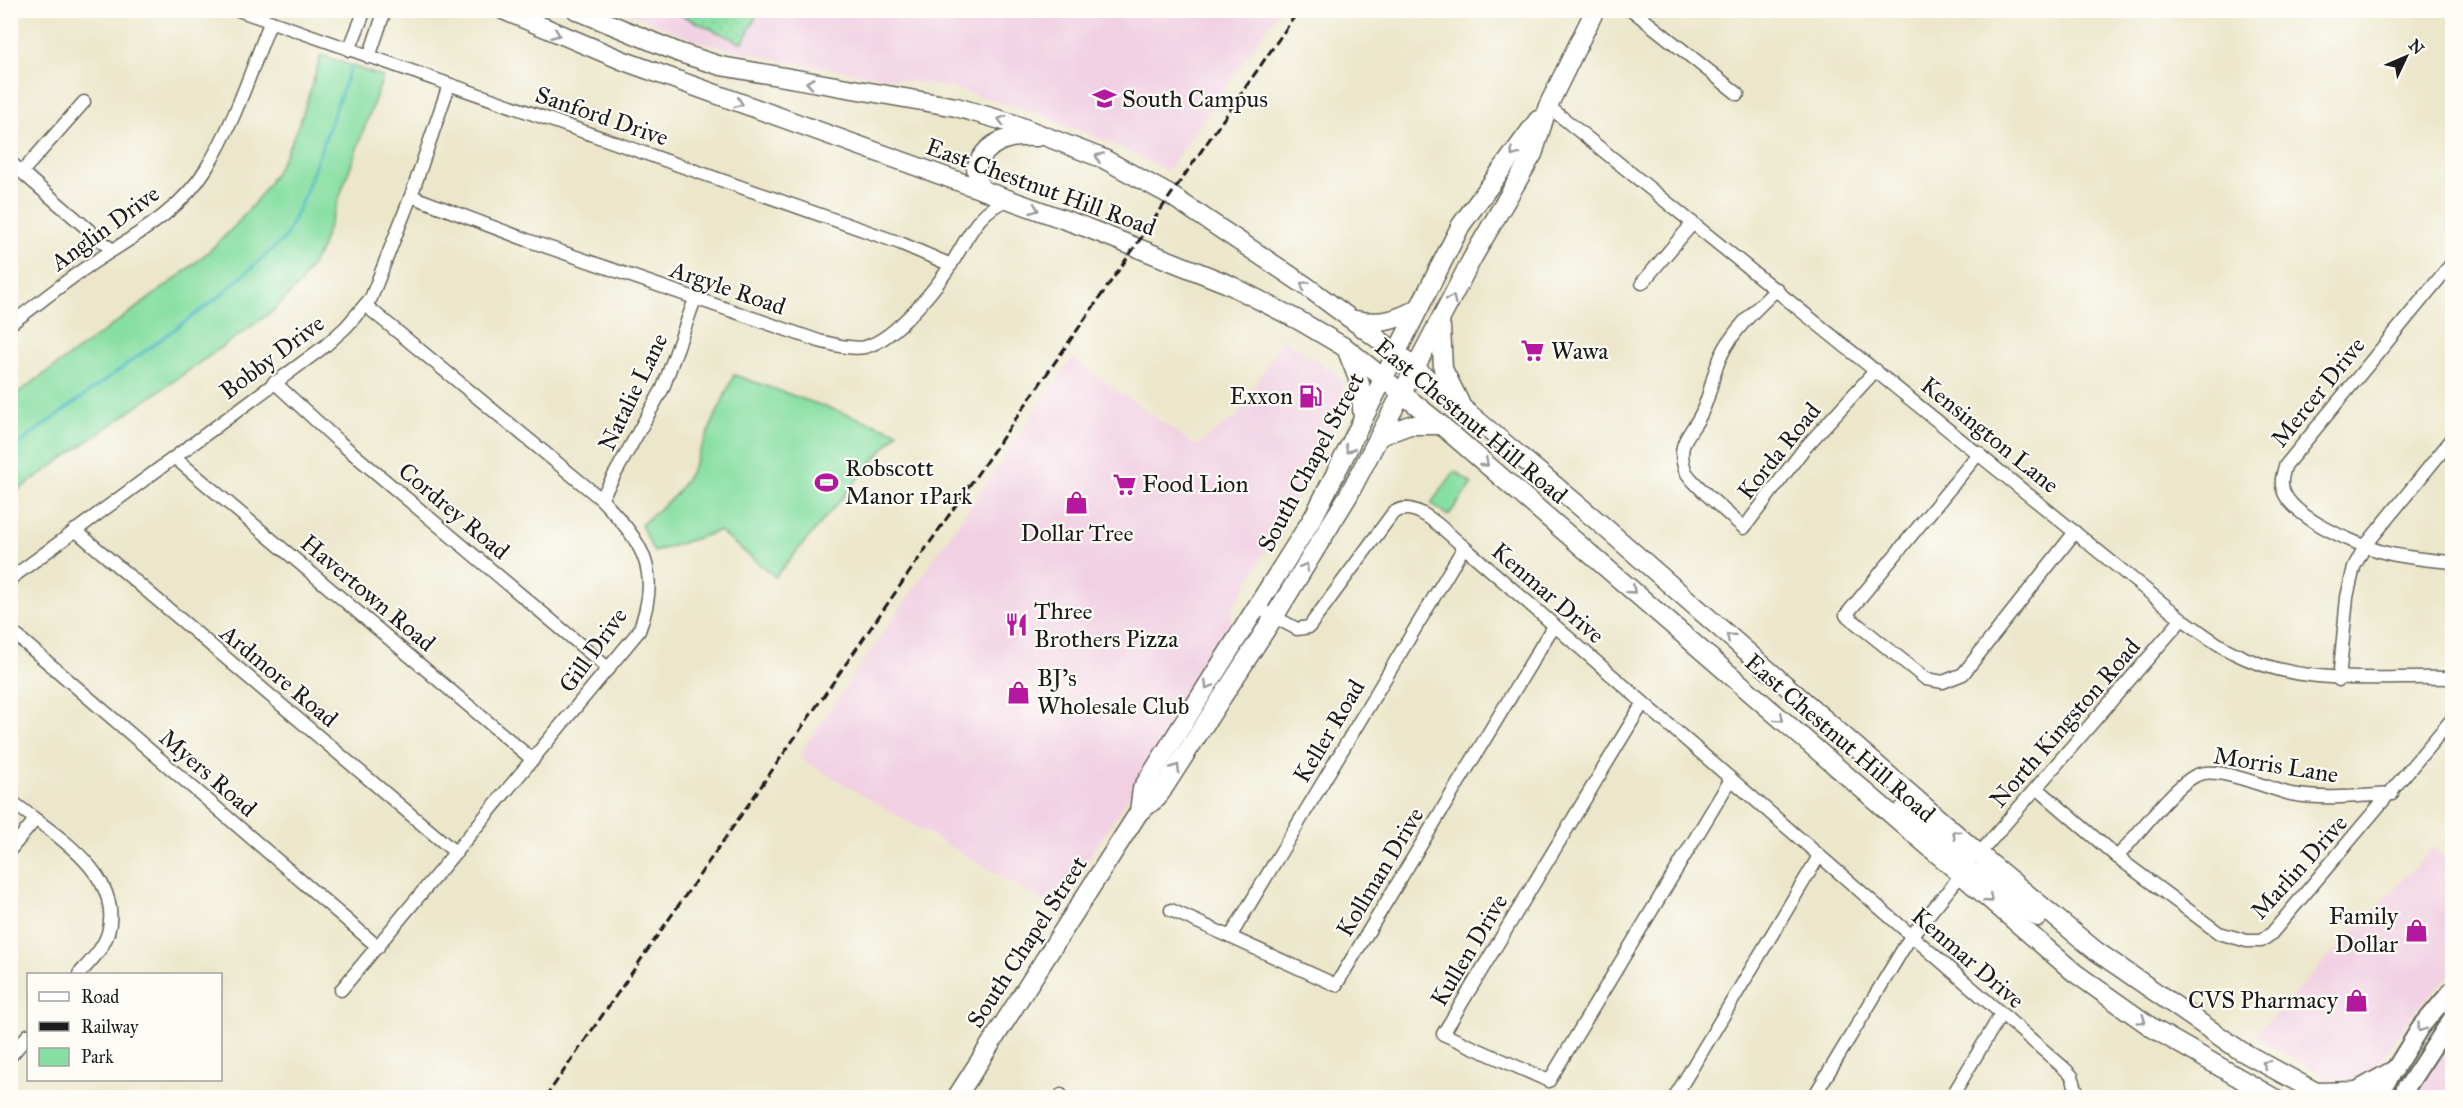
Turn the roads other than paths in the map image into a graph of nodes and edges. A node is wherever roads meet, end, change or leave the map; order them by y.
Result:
1 (238, 10) edge
2 (365, 10) edge
3 (385, 10) edge
4 (503, 10) edge
5 (576, 10) edge
6 (1595, 10) edge
7 (1632, 10) edge
8 (270, 23) junction
9 (349, 50) junction
10 (369, 57) junction
11 (449, 85) junction
12 (1738, 94) dead end
13 (84, 102) dead end
14 (1548, 106) junction
15 (1057, 139) junction
16 (10, 162) edge
17 (22, 172) junction
18 (980, 189) junction
19 (411, 196) junction
20 (1010, 199) junction
21 (981, 216) junction
22 (1693, 223) junction
23 (112, 250) junction
24 (2452, 263) edge
25 (951, 265) junction
26 (1642, 283) dead end
27 (1777, 289) junction
28 (695, 299) junction
29 (365, 305) junction
30 (1419, 308) junction
31 (1352, 319) junction
32 (12, 321) edge
33 (1441, 321) junction
34 (1346, 348) junction
35 (1397, 353) junction
36 (1416, 370) junction
37 (1876, 370) junction
38 (1384, 378) junction
39 (274, 382) junction
40 (1403, 393) junction
41 (1464, 410) junction
42 (1363, 420) junction
43 (1441, 425) junction
44 (1380, 436) junction
45 (2452, 439) edge
46 (1979, 453) junction
47 (175, 458) junction
48 (601, 499) junction
49 (75, 530) junction
50 (2074, 532) junction
51 (2365, 546) junction
52 (1464, 547) junction
53 (2452, 562) edge
54 (10, 579) edge
55 (1258, 608) junction
56 (1274, 617) junction
57 (2182, 620) junction
58 (1554, 625) junction
59 (10, 630) edge
60 (609, 669) junction
61 (2452, 678) edge
62 (2339, 680) junction
63 (1643, 703) junction
64 (2452, 719) edge
65 (533, 760) junction
66 (1841, 770) junction
67 (1731, 779) junction
68 (2037, 788) junction
69 (2392, 794) junction
70 (10, 800) edge
71 (1139, 812) junction
72 (35, 820) junction
73 (10, 850) edge
74 (456, 853) junction
75 (1979, 854) junction
76 (1819, 856) junction
77 (2117, 857) junction
78 (1961, 875) junction
79 (1172, 910) dead end
80 (2073, 933) junction
81 (1911, 936) junction
82 (1230, 937) junction
83 (378, 947) junction
84 (81, 973) edge
85 (341, 990) dead end
86 (2452, 990) edge
87 (2001, 1014) junction
88 (2452, 1018) edge
89 (27, 1036) edge
90 (10, 1057) edge
91 (2394, 1070) junction
92 (2404, 1094) edge
93 (2322, 1095) edge
94 (2273, 1097) edge
95 (956, 1098) edge
96 (1674, 1098) edge
97 (1813, 1098) edge
98 (1951, 1098) edge
99 (2079, 1098) edge
100 (2377, 1098) edge

1 - 8 street, Sanford Drive
2 - 9 street
3 - 10 street
4 -> 18 main road, East Chestnut Hill Road
15 -> 5 main road, East Chestnut Hill Road
6 - 14 main road, South Chapel Street
7 - 12 street
8 - 9 street, Sanford Drive
8 - 23 street, Anglin Drive
9 - 10 street, Sanford Drive
10 - 11 street, Sanford Drive
11 - 19 street, Bobby Drive
11 - 25 street, Sanford Drive
13 - 17 street
14 - 22 street, Kensington Lane
14 -> 30 main road, South Chapel Street
33 -> 14 main road, South Chapel Street
15 - 18 main road
31 -> 15 main road, East Chestnut Hill Road
16 - 17 street
17 - 23 street
18 - 20 main road, East Chestnut Hill Road
18 - 21 street
19 - 28 street, Argyle Road
19 - 29 street, Bobby Drive
20 - 21 street, Argyle Road
20 -> 34 main road, East Chestnut Hill Road
21 - 25 street, Argyle Road
22 - 26 street
22 - 27 street, Kensington Lane
23 - 32 street, Anglin Drive
24 - 51 street, Mercer Drive
25 - 28 street, Argyle Road
27 - 37 street, Kensington Lane
27 - 37 street, Korda Road
28 - 48 street, Natalie Lane
29 - 39 street, Bobby Drive
29 - 48 street, Gill Drive
30 - 31 main road
30 - 35 main road, South Chapel Street
31 - 35 main road, East Chestnut Hill Road
33 - 36 main road, South Chapel Street
33 - 41 main road
34 - 38 main road, East Chestnut Hill Road
34 - 42 main road
35 - 36 main road, East Chestnut Hill Road
35 - 38 main road, South Chapel Street
36 - 40 main road, South Chapel Street
36 - 41 main road, East Chestnut Hill Road
37 - 46 street, Kensington Lane
38 - 40 main road, East Chestnut Hill Road
38 - 42 main road, South Chapel Street
39 - 47 street, Bobby Drive
39 - 60 street, Cordrey Road
40 - 43 main road, East Chestnut Hill Road
40 - 44 main road, South Chapel Street
75 -> 41 main road, East Chestnut Hill Road
42 -> 55 main road, South Chapel Street
43 - 44 main road
43 -> 66 main road, East Chestnut Hill Road
56 -> 44 main road, South Chapel Street
45 - 51 street
46 - 50 street, Kensington Lane
46 - 50 street
47 - 49 street, Bobby Drive
47 - 65 street, Havertown Road
48 - 60 street, Gill Drive
49 - 54 street, Bobby Drive
49 - 74 street, Ardmore Road
50 - 57 street, Kensington Lane
51 - 53 street, Mercer Drive
51 - 62 street
52 - 56 street, Kenmar Drive
52 - 58 street, Kenmar Drive
52 - 82 street, Keller Road
55 - 56 street, Kenmar Drive
55 -> 71 main road, South Chapel Street
71 -> 56 main road, South Chapel Street
57 - 62 street, Kensington Lane
57 - 68 street, North Kingston Road
58 - 63 street, Kenmar Drive
58 - 82 street, Kollman Drive
59 - 83 street, Myers Road
60 - 65 street, Gill Drive
61 - 62 street, Kensington Lane
63 - 67 street, Kenmar Drive
63 - 67 street, Kullen Drive
64 - 69 street, Marlin Drive
65 - 74 street, Gill Drive
66 - 75 main road
66 - 78 main road, East Chestnut Hill Road
67 - 76 street, Kenmar Drive
68 - 75 street, North Kingston Road
68 - 77 street, Marlin Drive
69 - 77 street, Morris Lane
69 - 77 street, Marlin Drive
70 - 72 street
71 - 95 main road, South Chapel Street
72 - 73 street
72 - 84 street
74 - 83 street, Gill Drive
75 - 80 main road, East Chestnut Hill Road
76 - 81 street, Kenmar Drive
76 - 96 street
78 - 80 main road
78 - 81 street
78 -> 94 main road, East Chestnut Hill Road
79 - 82 street, Kollman Drive
93 -> 80 main road, East Chestnut Hill Road
81 - 87 street, Kenmar Drive
81 - 97 street
83 - 85 street, Gill Drive
86 -> 91 street
87 - 98 street
87 - 99 street, Kenmar Drive
88 - 92 street
89 - 90 street
91 - 93 main road
91 - 100 street

